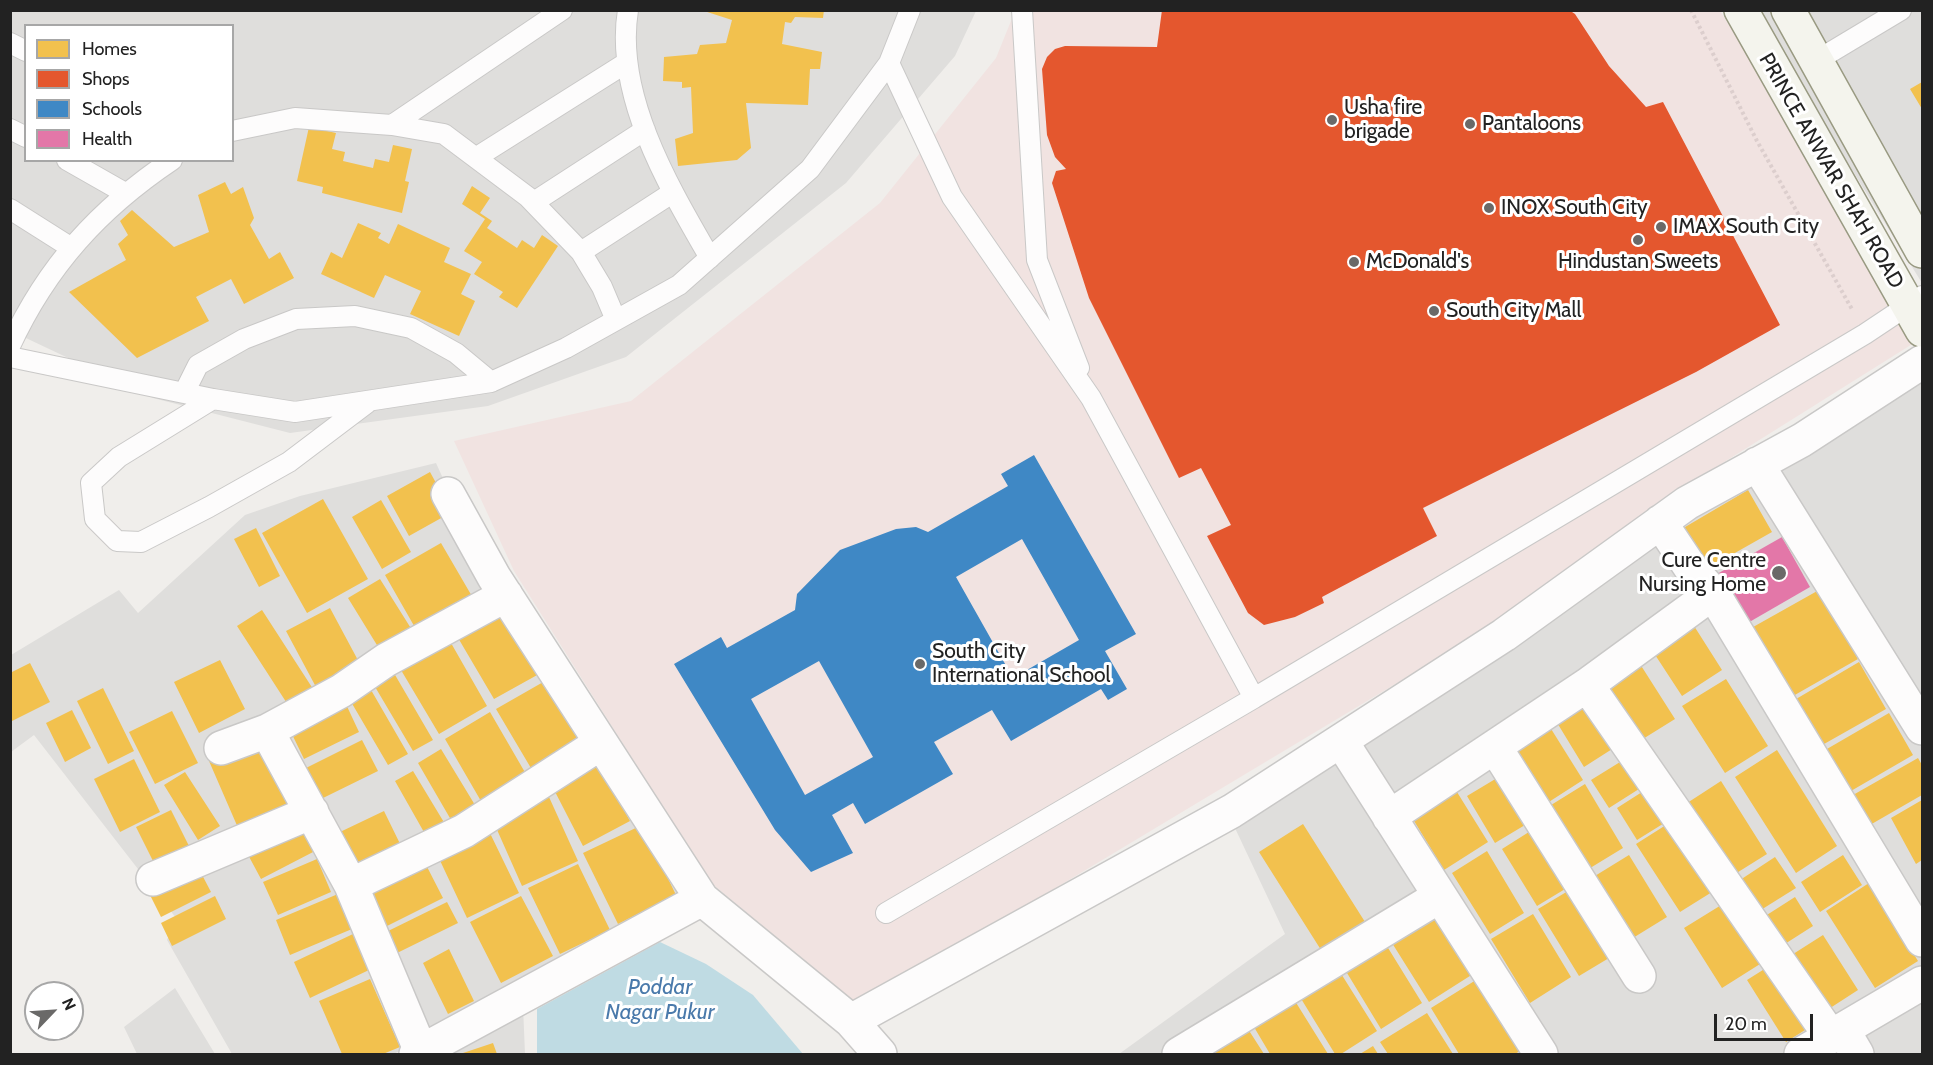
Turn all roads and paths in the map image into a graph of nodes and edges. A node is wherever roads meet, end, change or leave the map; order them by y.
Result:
1 (562, 10) edge
2 (628, 10) edge
3 (910, 10) edge
4 (1022, 10) edge
5 (1691, 10) edge
6 (1741, 10) edge
7 (1788, 10) edge
8 (1901, 10) edge
9 (10, 43) edge
10 (24, 50) edge
11 (1816, 61) junction
12 (626, 63) junction
13 (889, 63) junction
14 (392, 125) junction
15 (10, 129) edge
16 (645, 130) junction
17 (234, 131) edge
18 (24, 136) edge
19 (477, 157) junction
20 (71, 162) edge
21 (169, 162) edge
22 (126, 193) junction
23 (672, 193) junction
24 (534, 202) junction
25 (10, 209) edge
26 (70, 247) junction
27 (1923, 251) edge
28 (581, 252) junction
29 (710, 258) junction
30 (1918, 310) edge
31 (616, 320) junction
32 (1865, 334) junction
33 (10, 346) edge
34 (10, 357) edge
35 (1923, 362) edge
36 (491, 382) junction
37 (184, 393) junction
38 (1091, 398) junction
39 (213, 399) junction
40 (369, 402) junction
41 (1757, 464) junction
42 (448, 494) dead end
43 (1660, 522) junction
44 (1713, 593) junction
45 (506, 595) junction
46 (1587, 685) junction
47 (1254, 698) junction
48 (1923, 728) edge
49 (267, 731) junction
50 (1341, 741) junction
51 (601, 743) junction
52 (1495, 747) junction
53 (221, 748) dead end
54 (312, 812) junction
55 (1389, 817) junction
56 (153, 879) dead end
57 (351, 885) junction
58 (1440, 896) junction
59 (702, 898) junction
60 (886, 913) dead end
61 (1923, 940) edge
62 (1639, 976) dead end
63 (1923, 983) edge
64 (851, 1021) junction
65 (1844, 1040) edge
66 (420, 1054) edge
67 (880, 1054) edge
68 (1179, 1054) edge
69 (1541, 1054) edge
70 (1801, 1054) edge

1 - 14 lane
2 - 12 lane
3 - 13 lane
4 - 38 lane
5 - 32 path
6 - 30 main road, PRINCE ANWAR SHAH ROAD
7 - 11 main road, PRINCE ANWAR SHAH ROAD
8 - 11 lane
9 - 10 lane
11 - 27 main road, PRINCE ANWAR SHAH ROAD
12 - 16 lane
12 - 19 lane
13 - 29 lane
13 - 38 lane
14 - 17 lane
14 - 19 lane
15 - 18 lane
16 - 23 lane
16 - 24 lane
19 - 24 lane
20 - 22 lane
21 - 22 lane
22 - 26 lane
23 - 28 lane
23 - 29 lane
24 - 28 lane
25 - 26 lane
26 - 33 lane
28 - 31 lane
29 - 31 lane
30 - 32 lane
31 - 36 lane
32 - 47 lane
34 - 37 lane
35 - 41 street
36 - 37 lane
36 - 40 lane
37 - 39 lane
38 - 47 lane
39 - 40 lane
39 - 40 lane
41 - 43 street
41 - 48 street
42 - 45 street
43 - 44 street
43 - 50 street
44 - 46 street
44 - 61 street
45 - 49 street
45 - 51 street
46 - 52 street
46 - 65 street
47 - 60 lane
49 - 53 street
49 - 54 street
50 - 55 street
50 - 64 street
51 - 57 street
51 - 59 street
52 - 55 street
52 - 62 street
54 - 56 street
54 - 57 street
55 - 58 street
57 - 66 street
58 - 68 street
58 - 69 street
59 - 64 street
59 - 66 street
63 - 65 street
64 - 67 street
65 - 70 street

